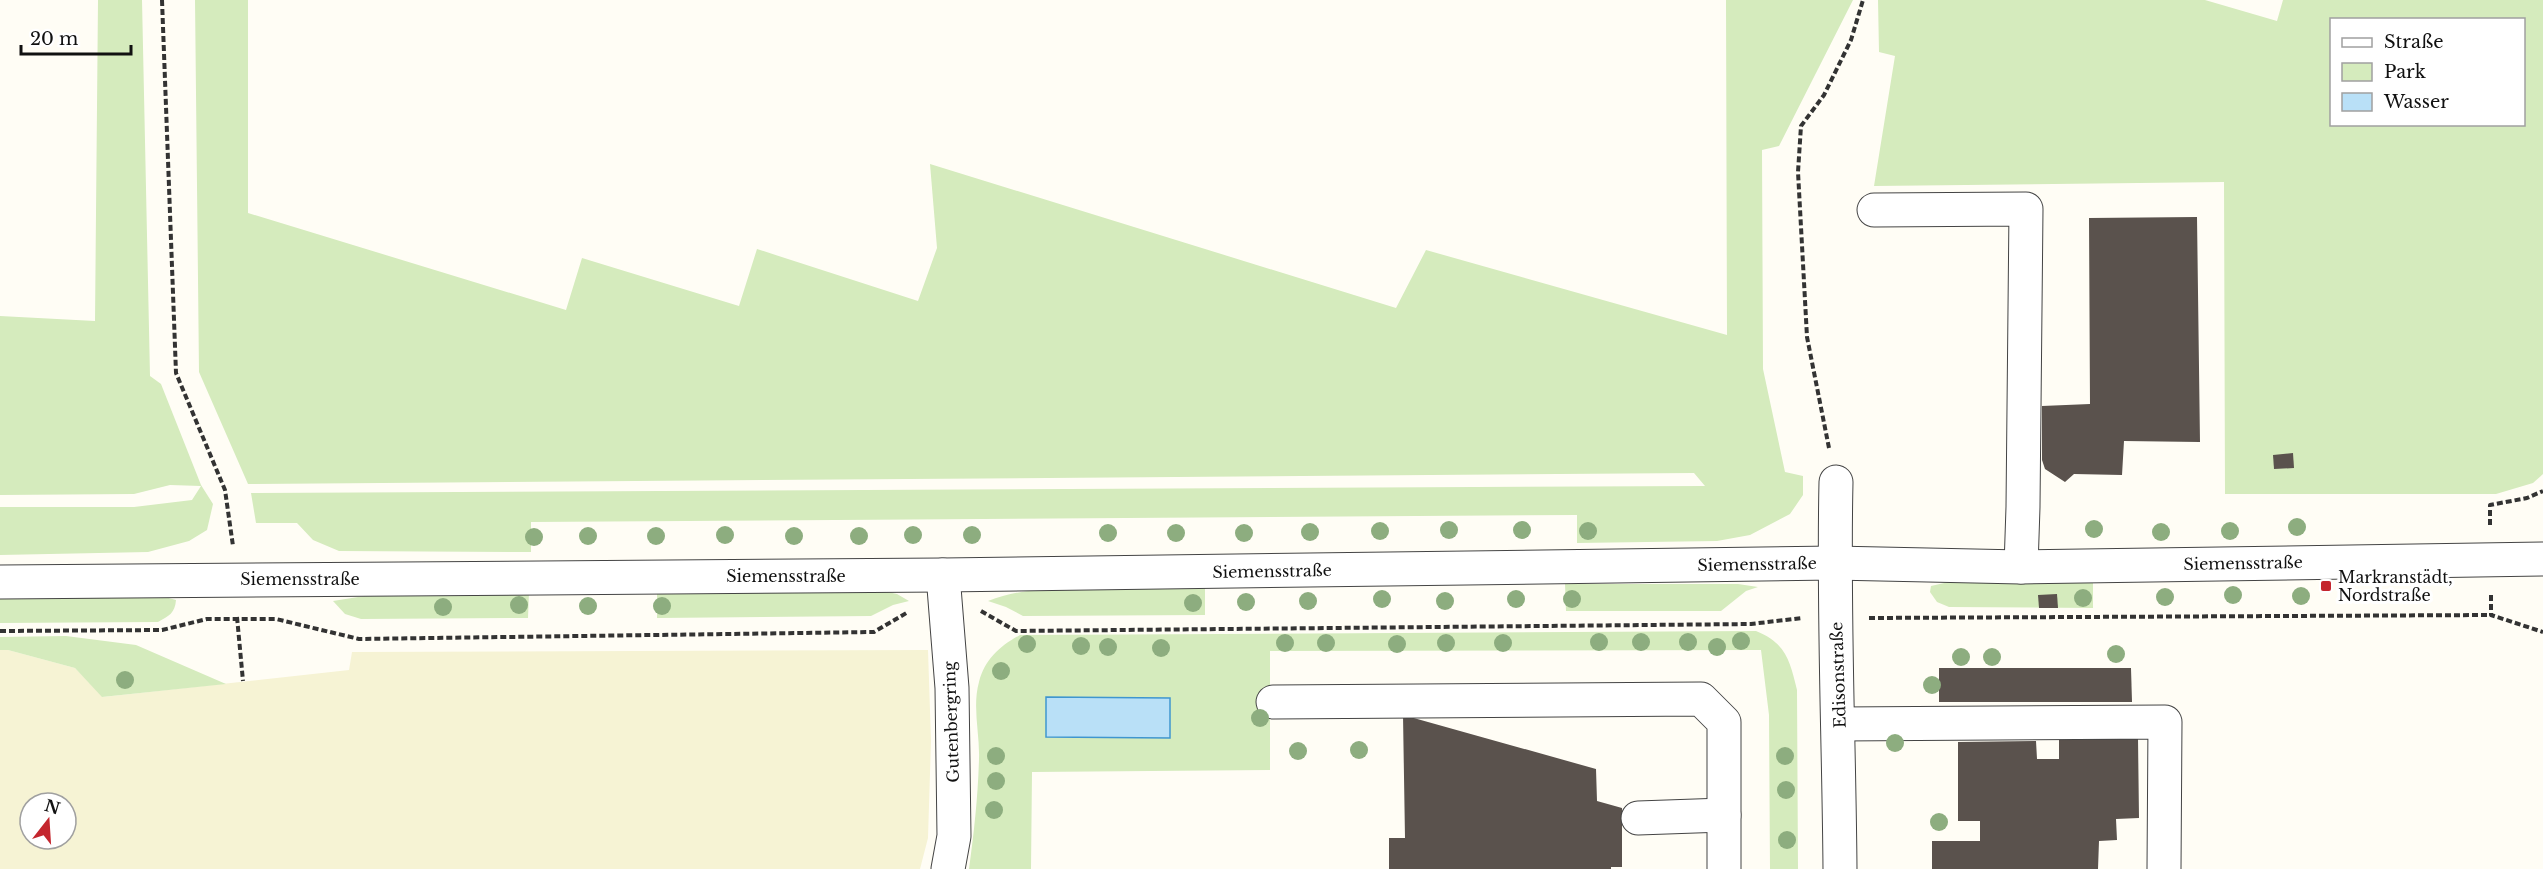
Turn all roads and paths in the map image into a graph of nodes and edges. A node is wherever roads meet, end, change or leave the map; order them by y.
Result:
1 (162, 0) edge
2 (1863, 0) edge
3 (1874, 210) dead end
4 (1836, 482) joint
5 (2543, 559) edge
6 (1834, 563) junction
7 (2020, 567) junction
8 (943, 575) junction
9 (236, 580) junction
10 (0, 582) edge
11 (946, 611) junction
12 (2492, 615) dead end
13 (1799, 618) dead end
14 (1875, 618) dead end
15 (237, 619) junction
16 (0, 631) edge
17 (243, 681) dead end
18 (1273, 702) dead end
19 (1839, 724) junction
20 (1724, 815) junction
21 (1638, 818) dead end
22 (948, 869) edge
23 (1724, 869) edge
24 (1840, 869) edge
25 (2164, 869) edge

1 - 9 path
2 - 4 path
3 - 7 street
4 - 6 street, Edisonstraße
5 - 7 street, Siemensstraße
6 - 7 street, Siemensstraße
6 - 8 street, Siemensstraße
6 - 19 street, Edisonstraße
8 - 9 street, Siemensstraße
8 - 11 street, Gutenbergring
9 - 10 street, Siemensstraße
9 - 15 path
11 - 13 path
11 - 15 path
11 - 22 street, Gutenbergring
12 - 14 path
15 - 16 path
15 - 17 path
18 - 20 street
19 - 24 street, Edisonstraße
19 - 25 street
20 - 21 street
20 - 23 street

